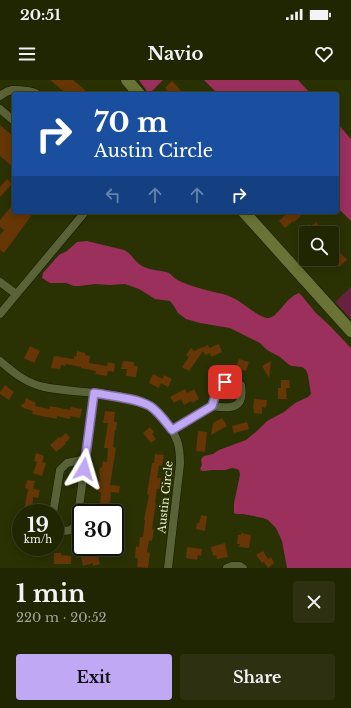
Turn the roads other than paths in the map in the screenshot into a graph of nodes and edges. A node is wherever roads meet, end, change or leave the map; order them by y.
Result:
1 (127, 80) edge
2 (35, 92) edge
3 (137, 92) edge
4 (0, 96) edge
5 (0, 109) edge
6 (12, 119) edge
7 (83, 214) edge
8 (246, 214) edge
9 (0, 282) edge
10 (16, 294) junction
11 (0, 314) edge
12 (351, 331) edge
13 (0, 361) edge
14 (94, 393) junction
15 (212, 406) dead end
16 (172, 430) junction
17 (86, 459) junction
18 (54, 504) edge
19 (64, 531) edge
20 (168, 568) edge
21 (227, 568) edge
22 (243, 568) edge

1 - 3 main road
2 - 4 street
5 - 6 street
7 - 10 street
8 - 12 main road
9 - 10 street
10 - 11 street
13 - 14 street, Austin Circle
14 - 16 street, Austin Circle
14 - 17 street
15 - 16 street
16 - 20 street, Austin Circle
17 - 18 street
17 - 19 street
21 - 22 street

